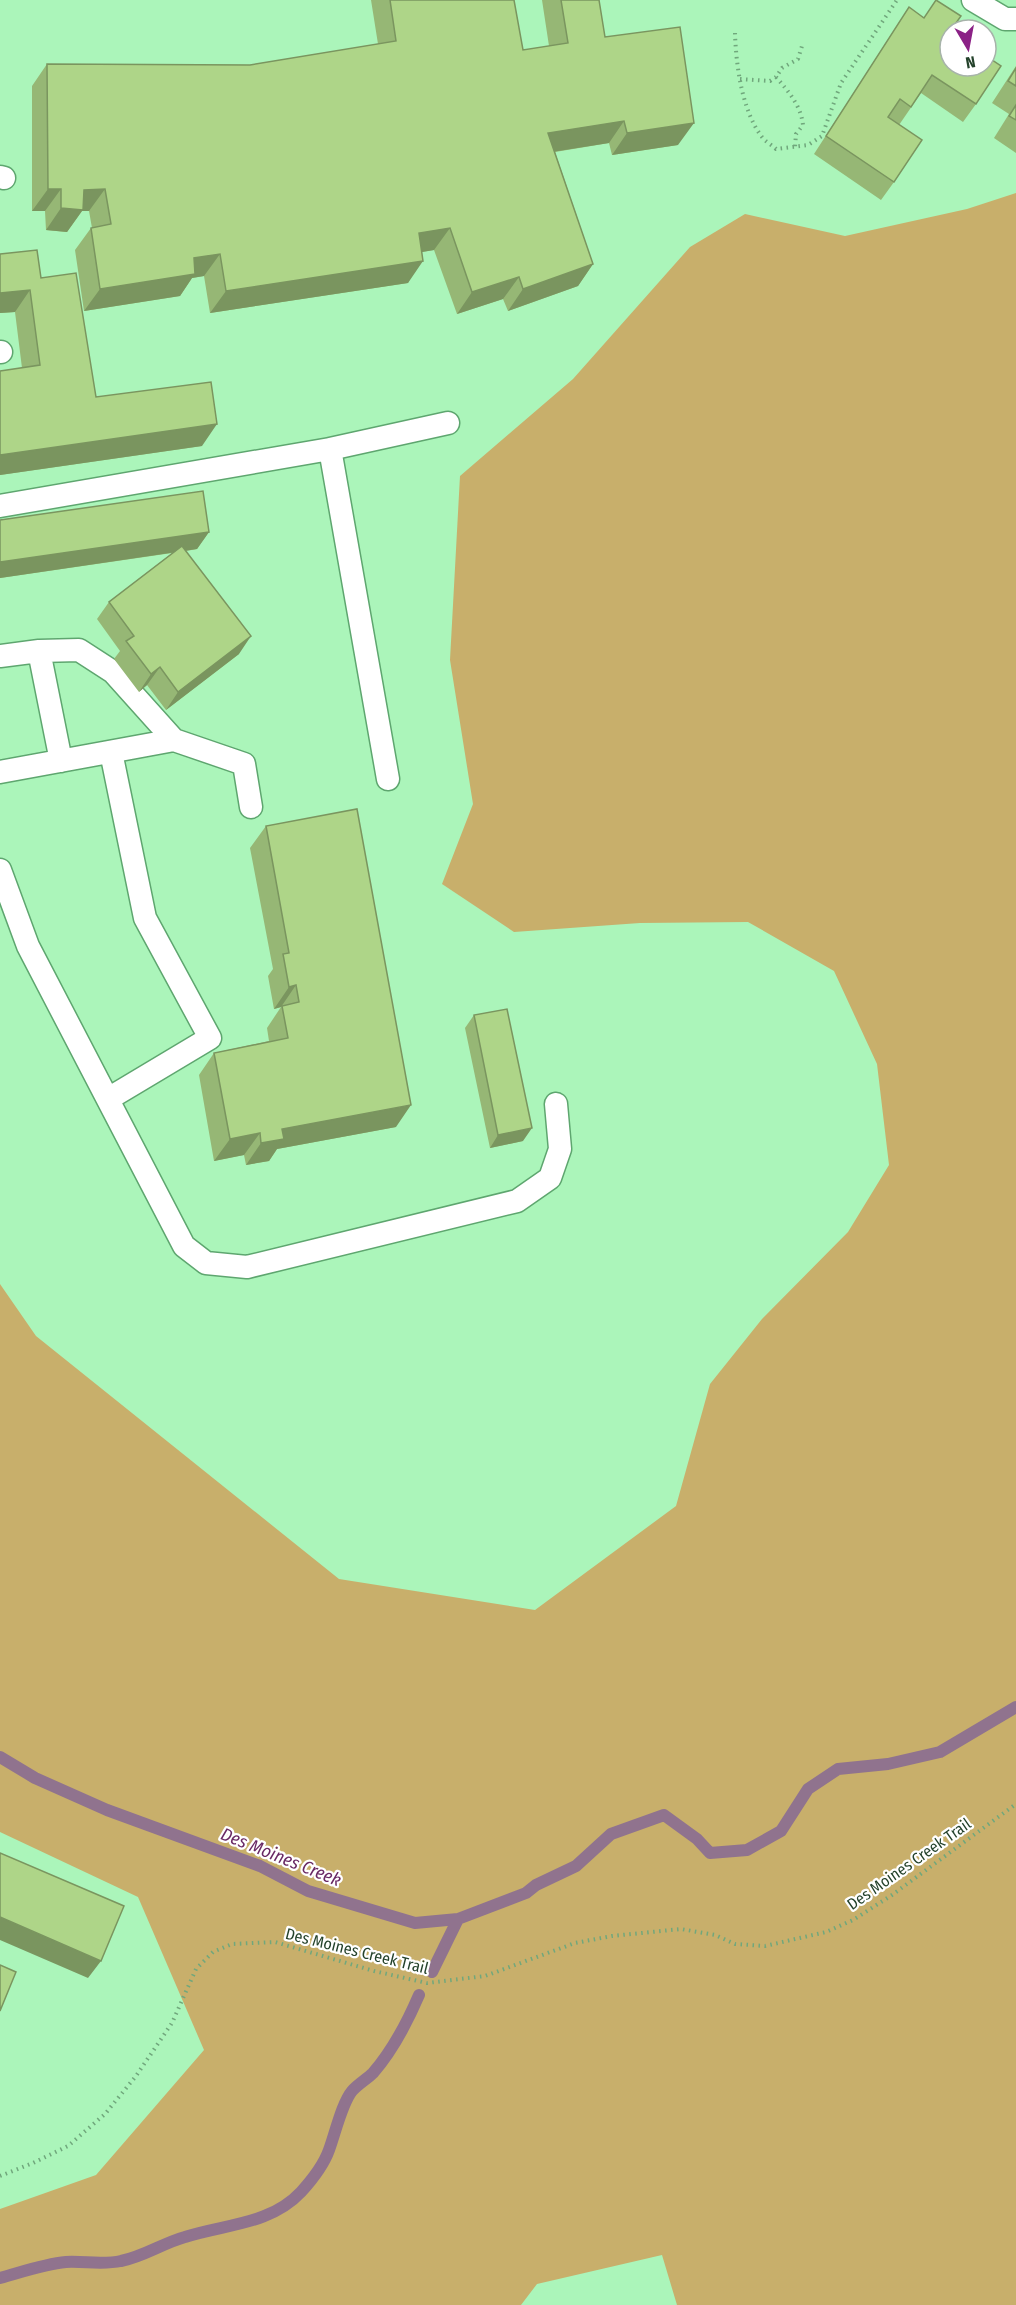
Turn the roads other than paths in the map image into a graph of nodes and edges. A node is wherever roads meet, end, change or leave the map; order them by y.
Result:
1 (973, 0) edge
2 (1016, 19) edge
3 (448, 423) dead end
4 (330, 449) junction
5 (0, 506) edge
6 (39, 651) junction
7 (0, 656) edge
8 (174, 740) junction
9 (111, 752) junction
10 (61, 761) junction
11 (0, 772) edge
12 (388, 779) dead end
13 (251, 807) dead end
14 (0, 870) edge
15 (108, 1099) junction
16 (555, 1104) dead end

1 - 2 lane
3 - 4 lane
4 - 5 lane
4 - 12 lane
6 - 7 lane
6 - 8 lane
6 - 10 lane
8 - 9 lane
8 - 13 lane
9 - 10 lane
9 - 15 lane
10 - 11 lane
14 - 15 lane
15 - 16 lane

